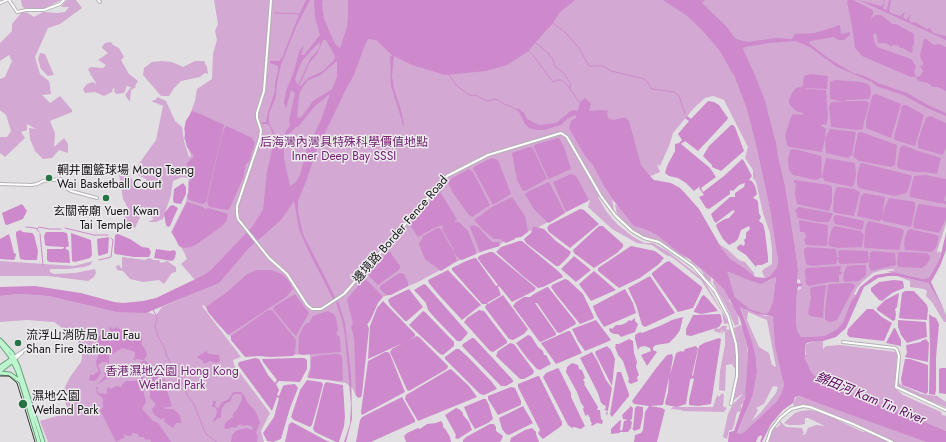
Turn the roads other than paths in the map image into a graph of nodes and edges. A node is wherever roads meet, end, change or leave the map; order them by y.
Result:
1 (8, 0) edge
2 (64, 0) edge
3 (271, 0) edge
4 (0, 3) edge
5 (0, 184) edge
6 (97, 198) dead end
7 (0, 340) edge
8 (843, 342) dead end
9 (0, 343) edge
10 (32, 345) dead end
11 (14, 359) junction
12 (0, 367) edge
13 (0, 372) edge
14 (21, 382) junction
15 (731, 404) dead end
16 (946, 410) edge
17 (39, 442) edge
18 (43, 442) edge
19 (767, 442) edge
20 (892, 442) edge

1 - 2 street
1 - 4 street
3 - 15 street, 邊境路 Border Fence Road
5 - 6 street
7 - 11 main road
8 - 16 street
9 - 11 main road
10 - 11 street
11 - 12 main road
11 - 13 main road
11 - 14 main road
11 - 18 main road
13 - 14 main road
14 - 17 main road
19 - 20 street

